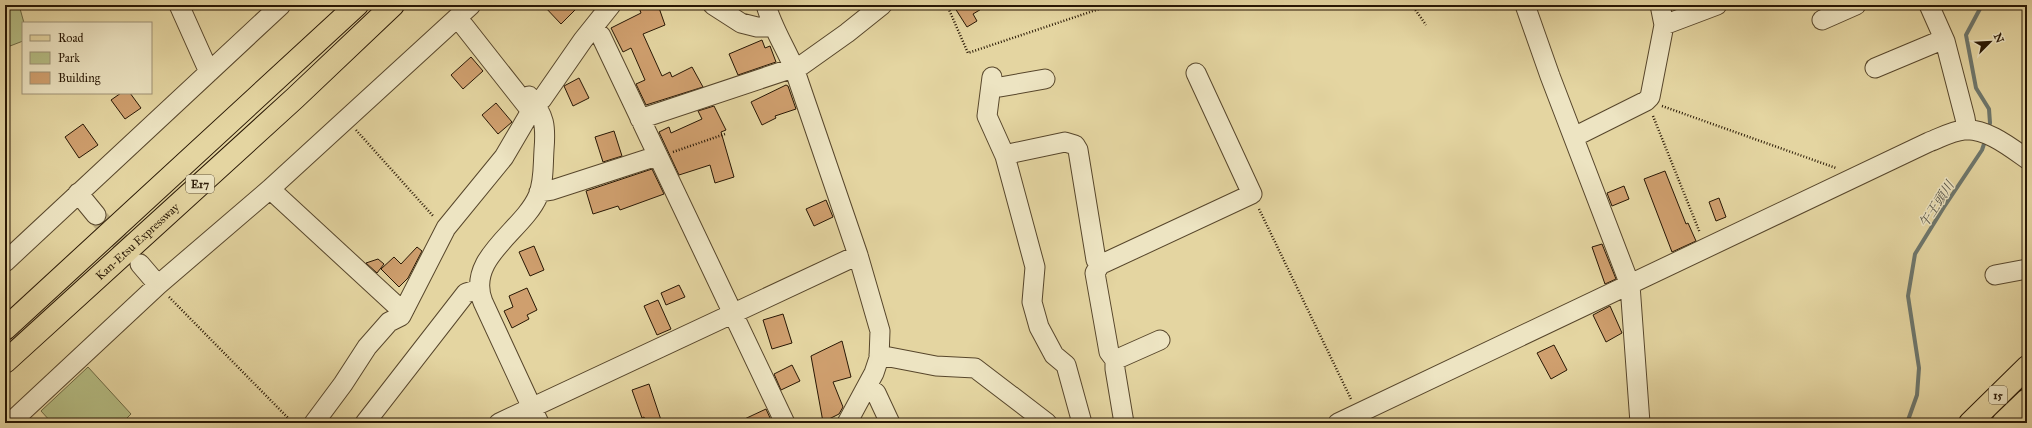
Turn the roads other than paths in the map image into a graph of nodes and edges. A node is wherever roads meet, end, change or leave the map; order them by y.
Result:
1 (179, 5) edge
2 (281, 5) edge
3 (357, 5) edge
4 (393, 5) edge
5 (611, 5) edge
6 (713, 5) edge
7 (766, 5) edge
8 (882, 5) edge
9 (1525, 5) edge
10 (1660, 5) edge
11 (1717, 5) edge
12 (1856, 5) edge
13 (1929, 5) edge
14 (463, 12) edge
15 (1822, 20) dead end
16 (1664, 25) junction
17 (773, 27) junction
18 (593, 28) junction
19 (1945, 41) junction
20 (794, 68) junction
21 (1875, 68) dead end
22 (209, 72) junction
23 (1196, 73) dead end
24 (1045, 79) dead end
25 (535, 104) junction
26 (640, 118) junction
27 (1971, 131) junction
28 (1574, 137) junction
29 (1003, 152) junction
30 (657, 156) junction
31 (2027, 159) edge
32 (270, 189) junction
33 (540, 192) junction
34 (78, 193) junction
35 (96, 215) tunnel mouth
36 (858, 255) junction
37 (5, 262) edge
38 (1100, 262) junction
39 (140, 264) tunnel mouth
40 (2027, 269) edge
41 (1995, 275) dead end
42 (158, 285) junction
43 (1630, 285) junction
44 (479, 289) junction
45 (399, 308) dead end
46 (732, 312) junction
47 (5, 329) edge
48 (1160, 340) dead end
49 (879, 355) junction
50 (1115, 360) junction
51 (5, 362) edge
52 (2027, 368) edge
53 (867, 387) junction
54 (2027, 400) edge
55 (536, 415) edge
56 (1360, 418) edge
57 (10, 423) edge
58 (314, 423) edge
59 (365, 423) edge
60 (499, 423) edge
61 (785, 423) edge
62 (847, 423) edge
63 (890, 423) edge
64 (1048, 423) edge
65 (1082, 423) edge
66 (1124, 423) edge
67 (1338, 423) edge
68 (1640, 423) edge
69 (1970, 423) edge
70 (2002, 423) edge

1 - 22 street
2 - 22 street
3 - 47 main road, Kan-Etsu Expressway / E17
4 - 51 main road, Kan-Etsu Expressway / E17
5 - 18 street
6 - 17 street
7 - 17 street
8 - 20 street
9 - 28 street
10 - 16 street
11 - 16 street
12 - 15 street
13 - 19 street
14 - 25 street
14 - 32 street
14 - 58 street
16 - 28 street
17 - 20 street
18 - 25 street
18 - 26 street
19 - 21 street
19 - 27 street
20 - 26 street
20 - 36 street
22 - 34 street
23 - 38 street
24 - 29 street
25 - 33 street
26 - 30 street
27 - 31 street
27 - 43 street
28 - 43 street
29 - 38 street
29 - 65 street
30 - 33 street
30 - 46 street
32 - 42 street
32 - 45 street
33 - 44 street
34 - 35 street
34 - 37 street
36 - 46 street
36 - 49 street
38 - 50 street
39 - 42 street
40 - 41 street
42 - 57 street
43 - 56 street
43 - 68 street
44 - 55 street
44 - 59 street
46 - 55 street
46 - 61 street
48 - 50 street
49 - 53 street
49 - 64 street
50 - 66 street
52 - 69 main road, 15
53 - 62 street
53 - 63 street
54 - 70 main road, 15
55 - 60 street
56 - 67 street

